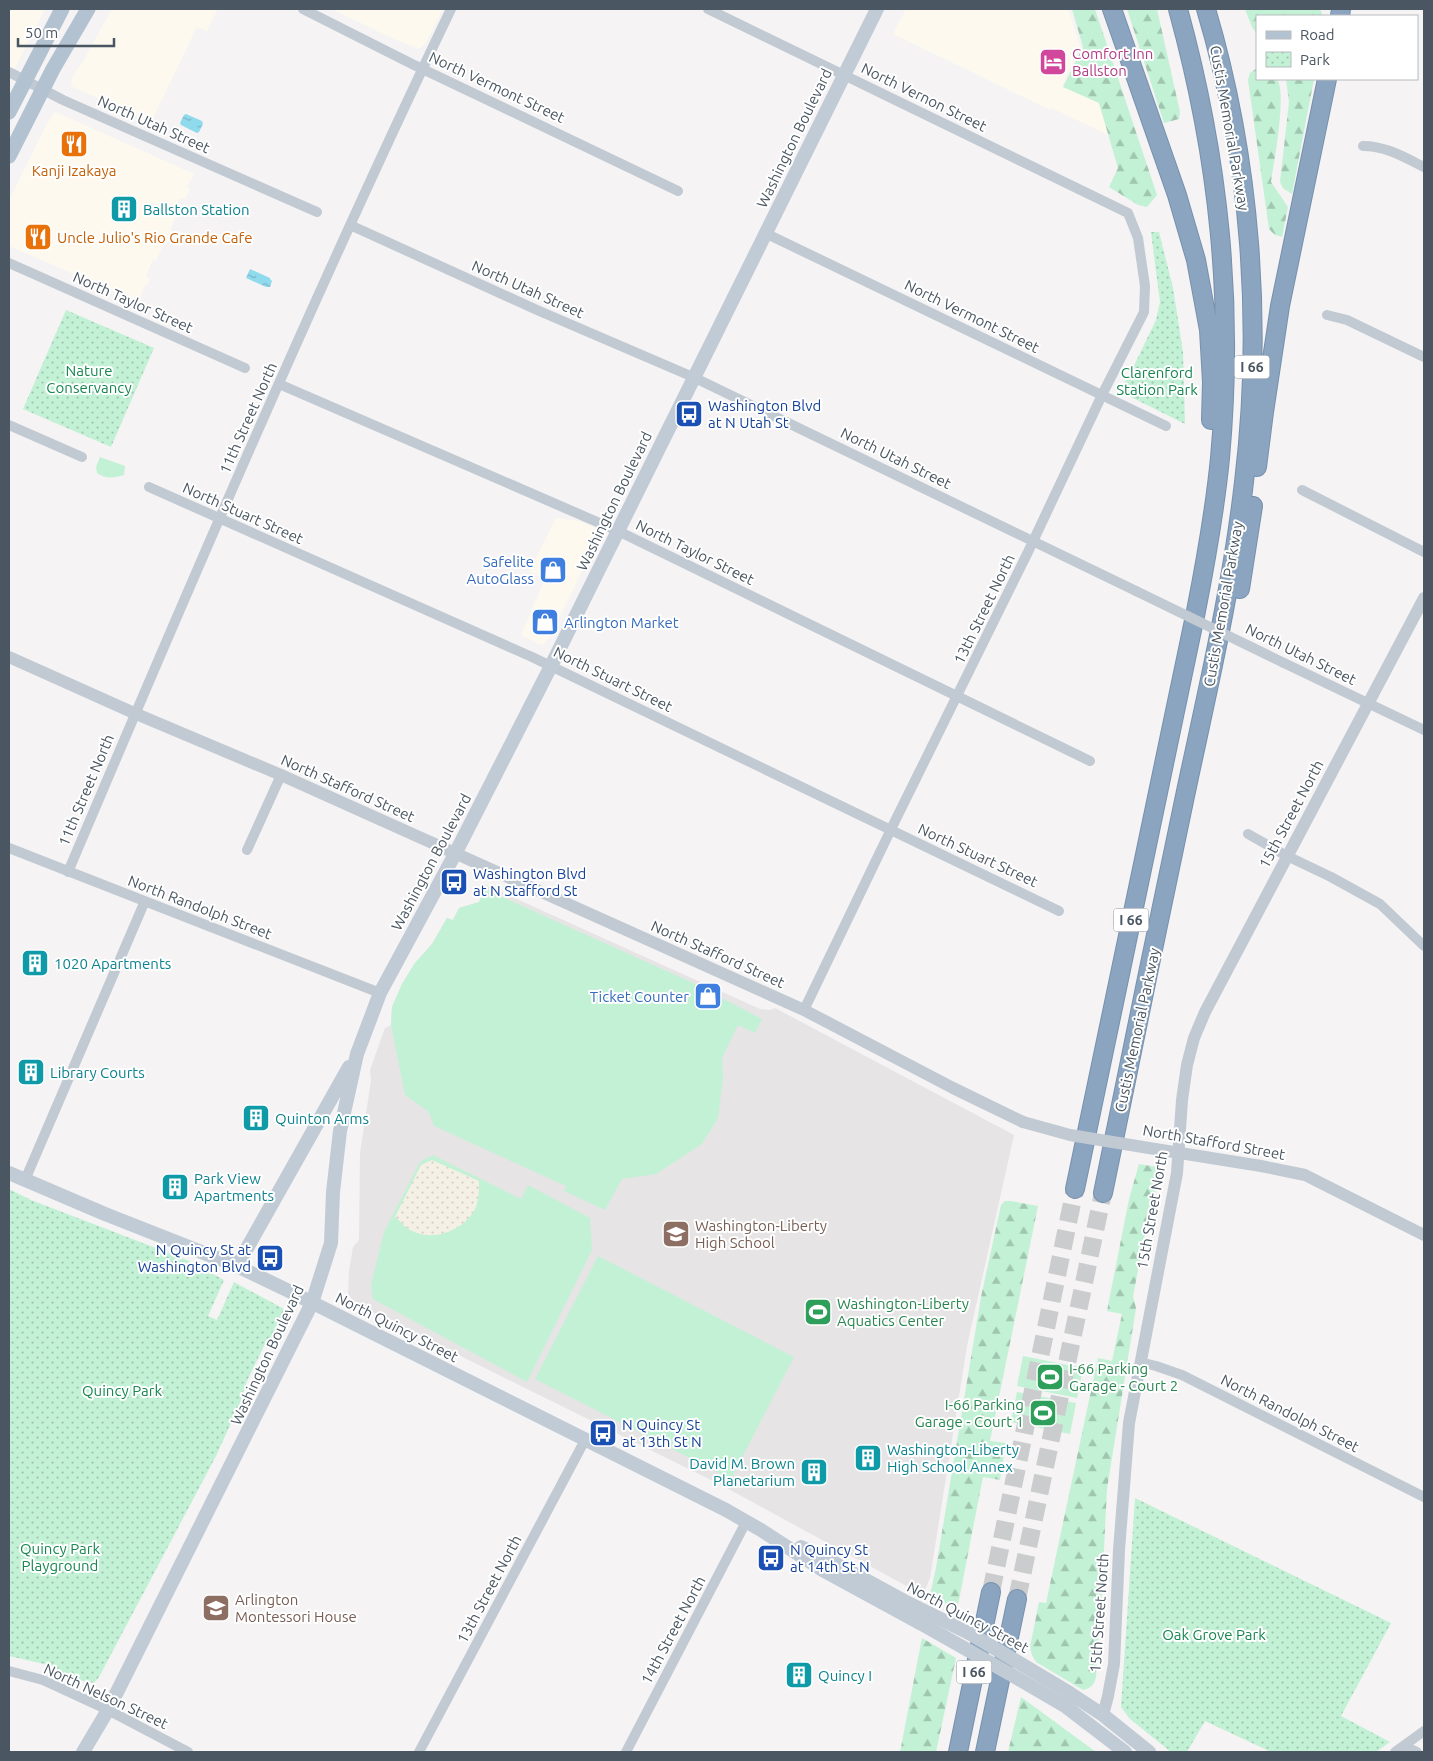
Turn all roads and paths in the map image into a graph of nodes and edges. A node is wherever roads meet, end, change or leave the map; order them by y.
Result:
1 (62, 9) edge
2 (88, 9) edge
3 (303, 9) edge
4 (451, 9) edge
5 (708, 9) edge
6 (877, 9) edge
7 (1112, 9) edge
8 (1178, 9) edge
9 (1206, 9) edge
10 (423, 68) junction
11 (9, 72) edge
12 (843, 75) junction
13 (25, 80) junction
14 (1327, 80) edge
15 (42, 89) junction
16 (9, 112) edge
17 (1363, 146) dead end
18 (9, 156) edge
19 (1424, 167) edge
20 (678, 191) dead end
21 (316, 212) dead end
22 (1128, 213) joint
23 (350, 225) junction
24 (765, 233) junction
25 (9, 263) edge
26 (1327, 315) dead end
27 (1424, 357) edge
28 (245, 368) dead end
29 (694, 377) junction
30 (279, 384) junction
31 (1102, 396) junction
32 (9, 426) edge
33 (1166, 426) dead end
34 (82, 457) dead end
35 (149, 487) dead end
36 (1302, 490) dead end
37 (219, 519) junction
38 (618, 531) junction
39 (1034, 541) junction
40 (1424, 552) edge
41 (1203, 575) junction
42 (1424, 598) edge
43 (9, 657) edge
44 (550, 666) junction
45 (957, 697) junction
46 (1369, 703) junction
47 (134, 714) junction
48 (1200, 726) junction
49 (1424, 730) edge
50 (1090, 761) dead end
51 (281, 775) junction
52 (890, 830) junction
53 (1248, 834) dead end
54 (9, 848) edge
55 (247, 850) dead end
56 (455, 854) junction
57 (1287, 856) junction
58 (68, 872) junction
59 (145, 901) junction
60 (1059, 910) dead end
61 (1424, 946) edge
62 (380, 993) junction
63 (804, 1010) junction
64 (357, 1054) junction
65 (1179, 1153) junction
66 (9, 1173) edge
67 (25, 1180) junction
68 (1075, 1189) tunnel mouth
69 (1103, 1193) tunnel mouth
70 (1424, 1235) edge
71 (237, 1266) junction
72 (312, 1303) junction
73 (1140, 1362) junction
74 (585, 1440) junction
75 (1424, 1498) edge
76 (746, 1522) junction
77 (991, 1592) tunnel mouth
78 (1017, 1600) tunnel mouth
79 (921, 1617) junction
80 (9, 1671) edge
81 (108, 1710) junction
82 (1103, 1714) junction
83 (1098, 1730) junction
84 (1424, 1731) edge
85 (1404, 1746) junction
86 (84, 1752) edge
87 (188, 1752) edge
88 (419, 1752) edge
89 (626, 1752) edge
90 (958, 1752) edge
91 (985, 1752) edge
92 (1125, 1752) edge
93 (1149, 1752) edge
94 (1395, 1752) edge
95 (1417, 1752) edge

1 - 13 main road
2 - 15 main road
3 - 10 street, North Vermont Street
4 - 10 street, 11th Street North
5 - 12 street, North Vernon Street
6 - 12 main road, Washington Boulevard
7 - 41 highway
8 - 41 highway, Custis Memorial Parkway / I 66
9 - 48 highway, Custis Memorial Parkway / I 66
10 - 20 street, North Vermont Street
10 - 23 street, 11th Street North
11 - 13 street, North Utah Street
12 - 22 street, North Vernon Street
12 - 24 main road, Washington Boulevard
13 - 15 street, North Utah Street
13 - 16 main road
14 - 48 highway
15 - 18 main road
15 - 21 street, North Utah Street
17 - 19 street
22 - 31 street, 13th Street North
23 - 29 street, North Utah Street
23 - 30 street, 11th Street North
24 - 29 main road, Washington Boulevard
24 - 31 street, North Vermont Street
25 - 28 street, North Taylor Street
26 - 27 street
29 - 38 main road, Washington Boulevard
29 - 39 street, North Utah Street
30 - 37 street, 11th Street North
30 - 38 street, North Taylor Street
31 - 33 street, North Vermont Street
31 - 39 street, 13th Street North
32 - 34 street
35 - 37 street, North Stuart Street
36 - 40 street
37 - 44 street, North Stuart Street
37 - 47 street, 11th Street North
38 - 44 main road, Washington Boulevard
38 - 45 street, North Taylor Street
39 - 45 street, 13th Street North
39 - 46 street, North Utah Street, bridge
41 - 68 highway, Custis Memorial Parkway / I 66
42 - 46 street, 15th Street North
43 - 47 street, North Stafford Street
44 - 52 street, North Stuart Street
44 - 56 main road, Washington Boulevard
45 - 50 street, North Taylor Street
45 - 52 street, 13th Street North
46 - 49 street, North Utah Street
46 - 57 street, 15th Street North
47 - 51 street, North Stafford Street
47 - 58 street, 11th Street North
48 - 69 highway, Custis Memorial Parkway / I 66
51 - 55 street
51 - 56 street, North Stafford Street
52 - 60 street, North Stuart Street
52 - 63 street, 13th Street North
53 - 57 street
54 - 58 street, North Randolph Street
56 - 62 main road, Washington Boulevard
56 - 63 street, North Stafford Street
57 - 61 street
57 - 65 street, 15th Street North
58 - 59 street, North Randolph Street
59 - 62 street, North Randolph Street
59 - 67 street
62 - 64 main road, Washington Boulevard
63 - 65 street, North Stafford Street, bridge
64 - 71 main road
64 - 72 main road, Washington Boulevard
65 - 70 street, North Stafford Street
65 - 73 street, 15th Street North
66 - 67 main road, North Quincy Street
67 - 71 main road, North Quincy Street
71 - 72 main road, North Quincy Street
72 - 74 main road, North Quincy Street
72 - 81 main road, Washington Boulevard
73 - 75 street, North Randolph Street
73 - 82 street, 15th Street North
74 - 76 main road, North Quincy Street
74 - 88 street, 13th Street North
76 - 79 main road, North Quincy Street
76 - 89 street, 14th Street North
77 - 90 highway, I 66
78 - 91 highway, I 66
79 - 82 main road, North Quincy Street, bridge
79 - 83 main road, North Quincy Street, bridge
80 - 81 street, North Nelson Street
81 - 86 main road, Washington Boulevard
81 - 87 street, North Nelson Street
82 - 83 street, 15th Street North
82 - 93 main road, North Quincy Street
83 - 92 main road, North Quincy Street
84 - 85 street
85 - 94 street
85 - 95 street

